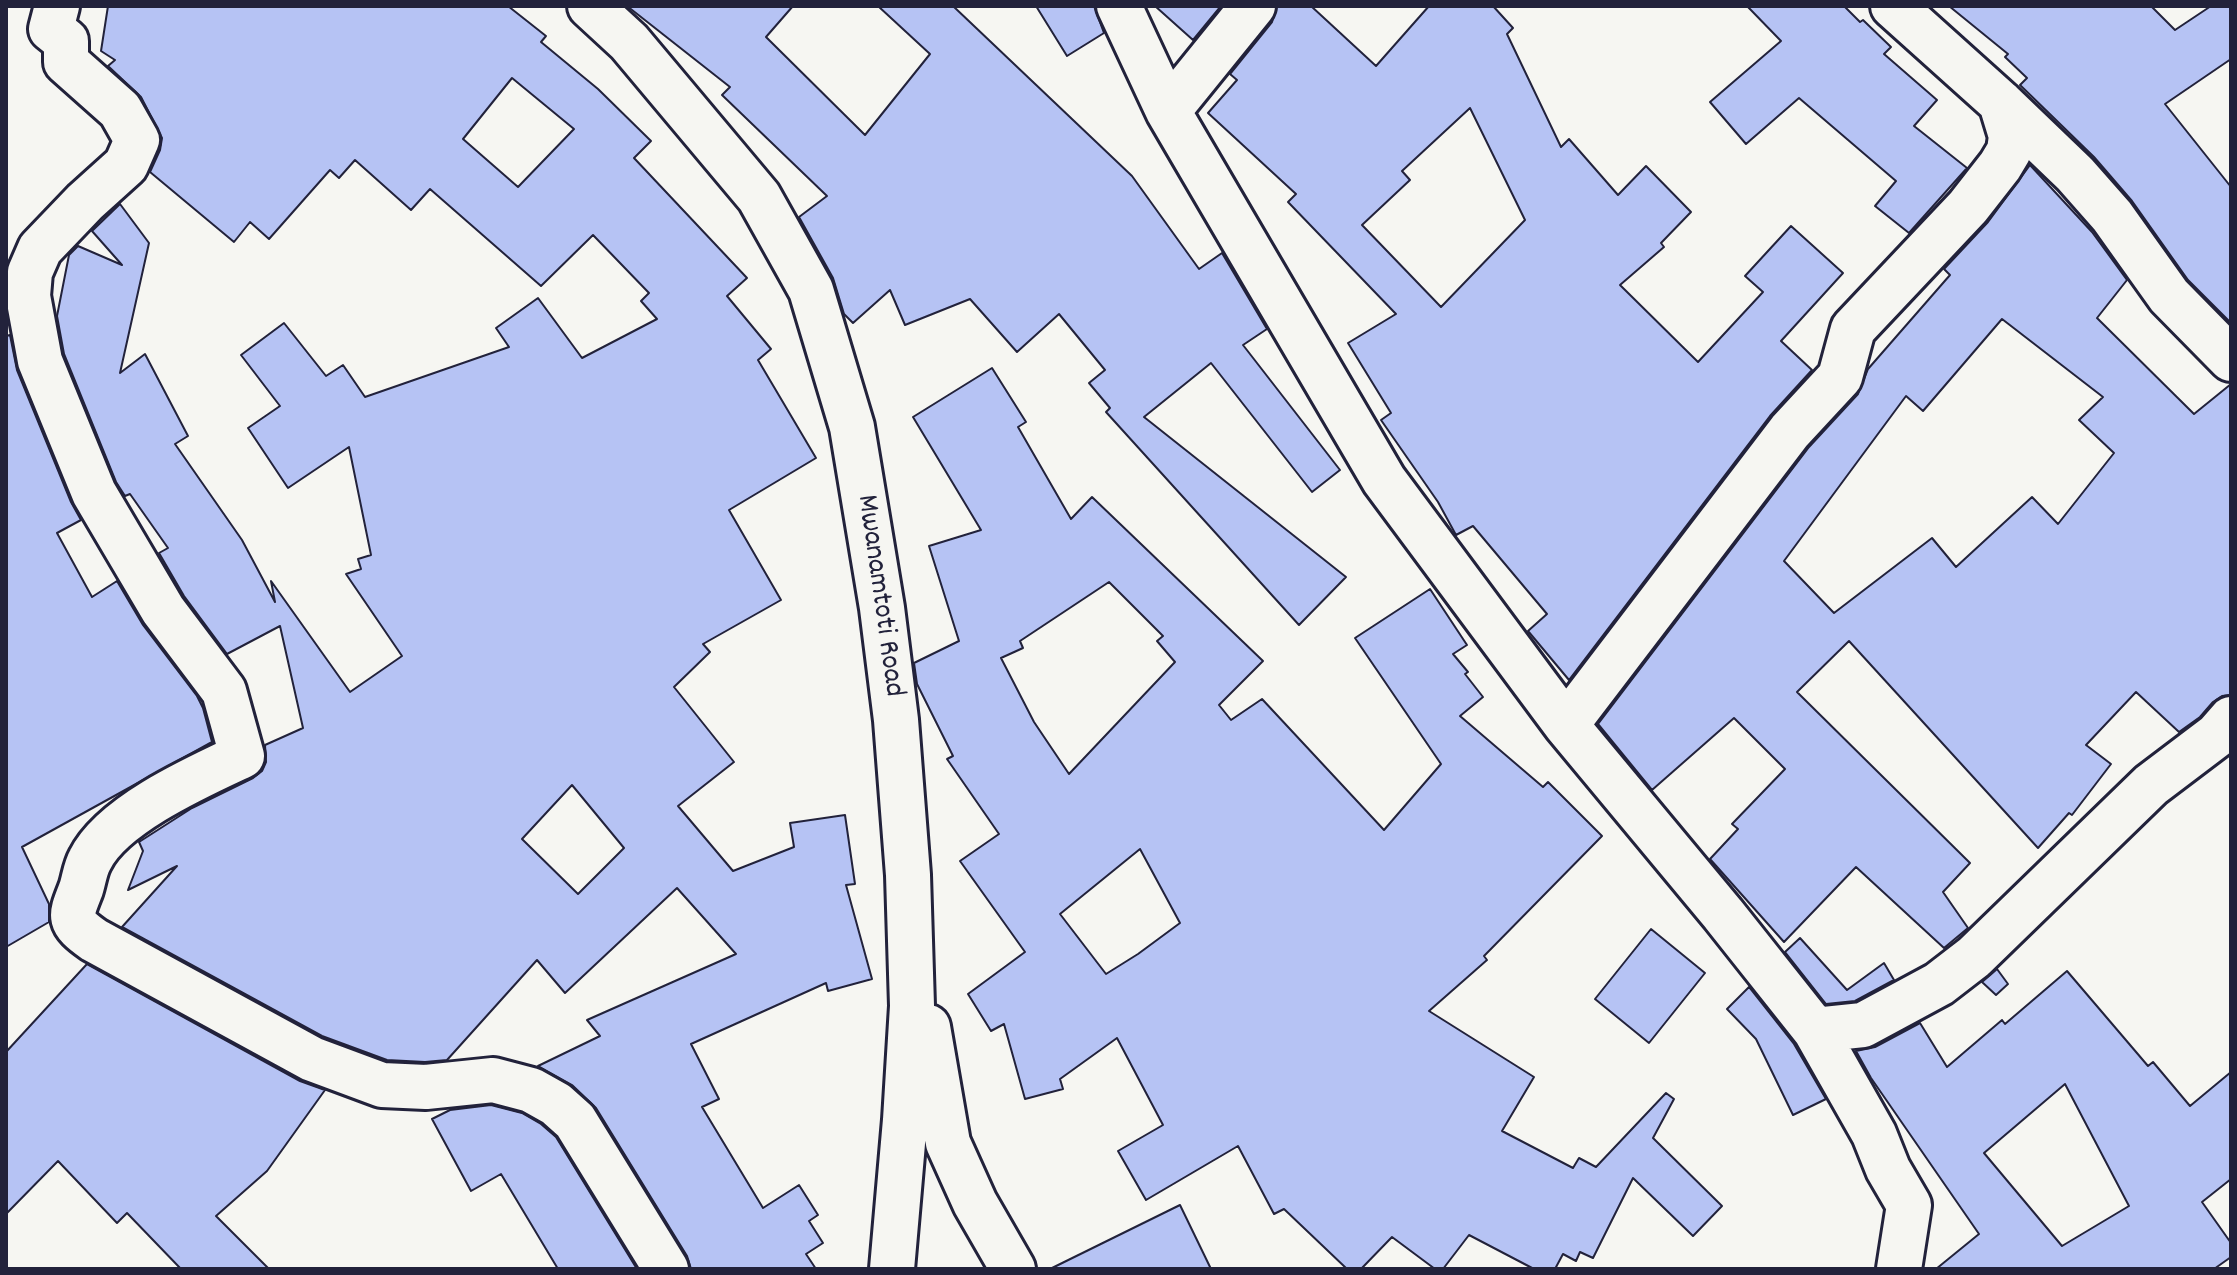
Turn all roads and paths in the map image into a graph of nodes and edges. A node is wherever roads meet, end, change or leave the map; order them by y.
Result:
1 (57, 6) edge
2 (590, 6) edge
3 (1119, 6) edge
4 (1253, 6) edge
5 (1893, 6) edge
6 (2001, 103) junction
7 (1168, 111) junction
8 (2231, 359) edge
9 (2231, 719) edge
10 (1566, 725) junction
11 (909, 919) junction
12 (1815, 1030) junction
13 (666, 1269) edge
14 (892, 1269) edge
15 (1013, 1269) edge
16 (1899, 1269) edge

1 - 13 street
2 - 11 street, Mwanamtoti Road
3 - 7 street
4 - 7 street
5 - 6 street
6 - 8 street
6 - 10 street
7 - 10 street
9 - 12 street
10 - 12 street
11 - 14 street, Mwanamtoti Road
11 - 15 street
12 - 16 street

